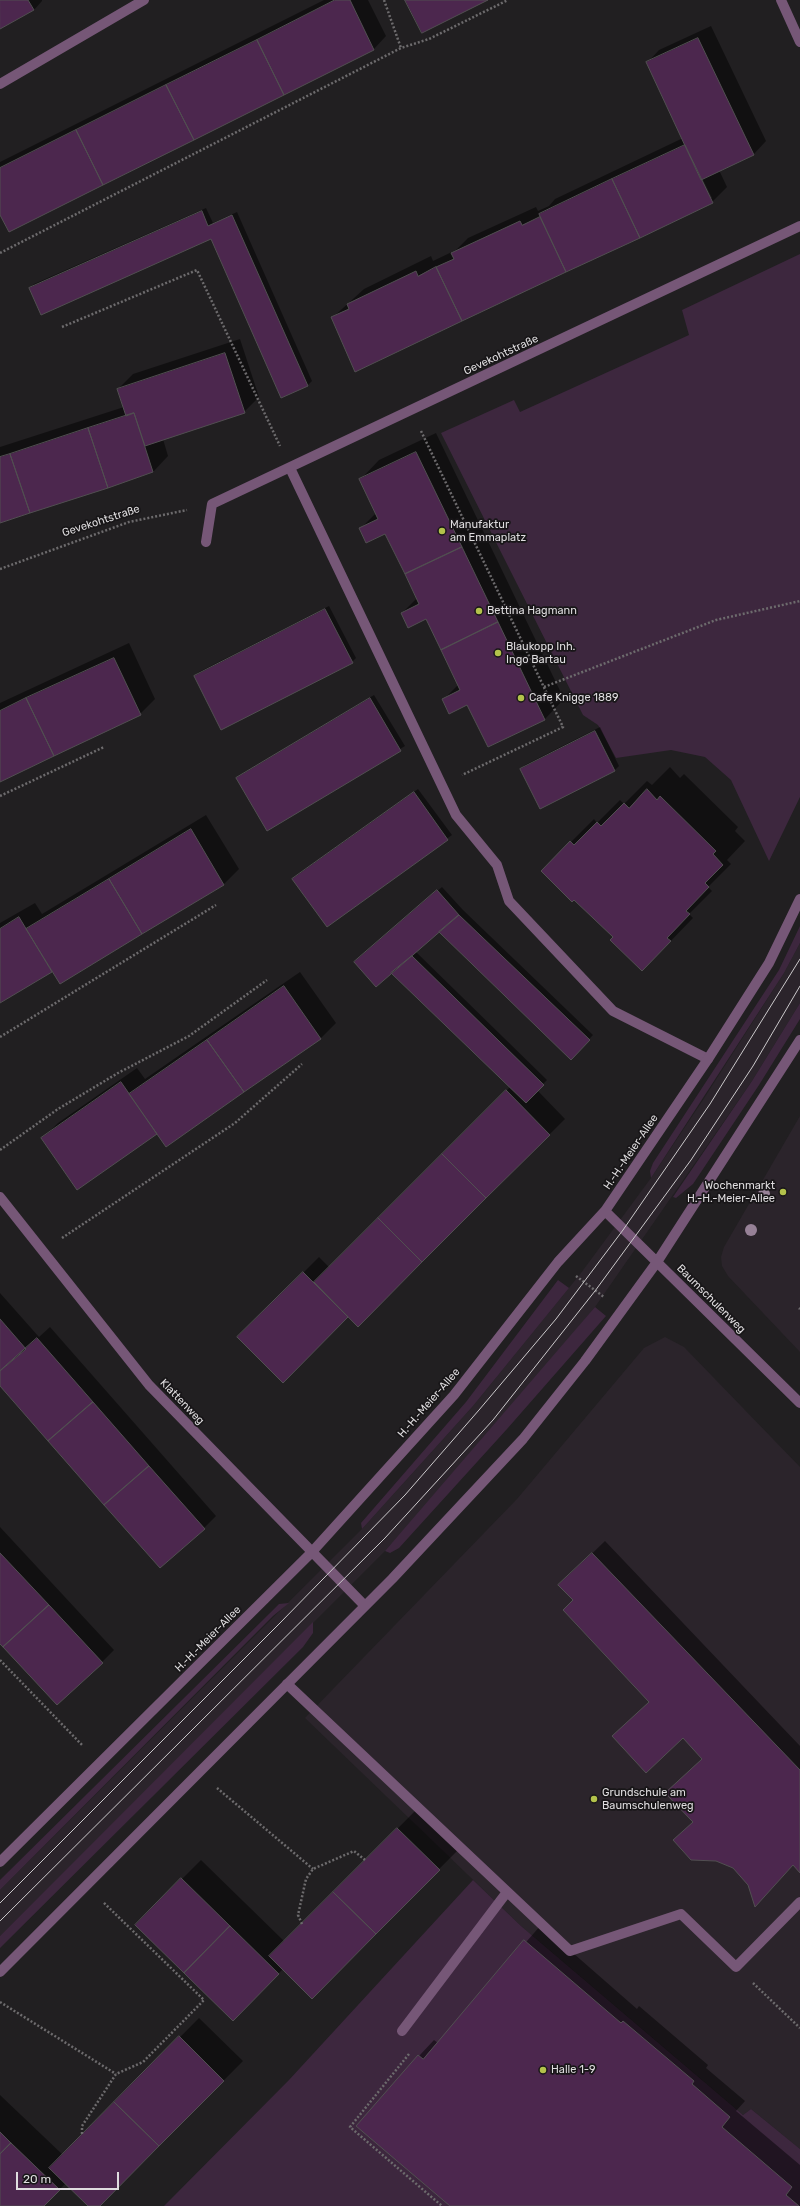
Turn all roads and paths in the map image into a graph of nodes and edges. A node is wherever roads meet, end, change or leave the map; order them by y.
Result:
1 (144, 0) edge
2 (384, 0) edge
3 (508, 0) edge
4 (781, 0) edge
5 (800, 42) edge
6 (401, 48) junction
7 (0, 84) edge
8 (800, 226) edge
9 (0, 253) edge
10 (62, 327) dead end
11 (411, 411) junction
12 (290, 468) junction
13 (212, 504) junction
14 (206, 542) dead end
15 (0, 569) edge
16 (800, 601) edge
17 (544, 687) junction
18 (104, 747) dead end
19 (442, 784) junction
20 (0, 796) edge
21 (800, 899) edge
22 (216, 905) dead end
23 (267, 980) dead end
24 (0, 1037) edge
25 (800, 1040) edge
26 (708, 1059) junction
27 (302, 1064) dead end
28 (0, 1150) edge
29 (0, 1197) edge
30 (605, 1212) junction
31 (42, 1250) junction
32 (657, 1262) junction
33 (575, 1276) dead end
34 (602, 1296) dead end
35 (800, 1404) edge
36 (311, 1553) junction
37 (365, 1606) junction
38 (0, 1660) edge
39 (287, 1684) junction
40 (100, 1764) junction
41 (199, 1772) junction
42 (365, 1860) dead end
43 (0, 1862) edge
44 (312, 1869) junction
45 (87, 1885) junction
46 (507, 1892) junction
47 (800, 1902) edge
48 (302, 1924) dead end
49 (736, 1967) junction
50 (0, 1972) edge
51 (0, 2002) edge
52 (800, 2028) edge
53 (402, 2030) dead end
54 (413, 2049) dead end
55 (116, 2074) junction
56 (82, 2134) dead end
57 (442, 2206) edge

1 - 7 street
2 - 6 path
3 - 6 path
4 - 5 street
6 - 9 path
8 - 11 street, Gevekohtstraße
10 - 12 path
11 - 12 street, Gevekohtstraße
11 - 17 path
12 - 13 street, Gevekohtstraße
12 - 19 street
13 - 14 street
13 - 15 path, Gevekohtstraße
16 - 17 path
17 - 19 path
18 - 20 path
19 - 26 street
21 - 26 street, H.-H.-Meier-Allee
22 - 24 path
23 - 28 path
25 - 32 street
26 - 30 street, H.-H.-Meier-Allee
27 - 31 path
29 - 31 street, Klattenweg
30 - 32 street, Baumschulenweg
30 - 36 street, H.-H.-Meier-Allee
31 - 36 street, Klattenweg
32 - 35 street, Baumschulenweg
32 - 37 street
33 - 34 path
36 - 37 street, Klattenweg
36 - 40 street, H.-H.-Meier-Allee
37 - 39 street
38 - 40 path
39 - 41 street
39 - 46 street
40 - 43 street, H.-H.-Meier-Allee
41 - 44 path
41 - 45 street
42 - 44 path
44 - 48 path
45 - 50 street
45 - 55 path
46 - 49 street
46 - 53 street
47 - 49 street
49 - 52 path
51 - 55 path
54 - 57 path
55 - 56 path

